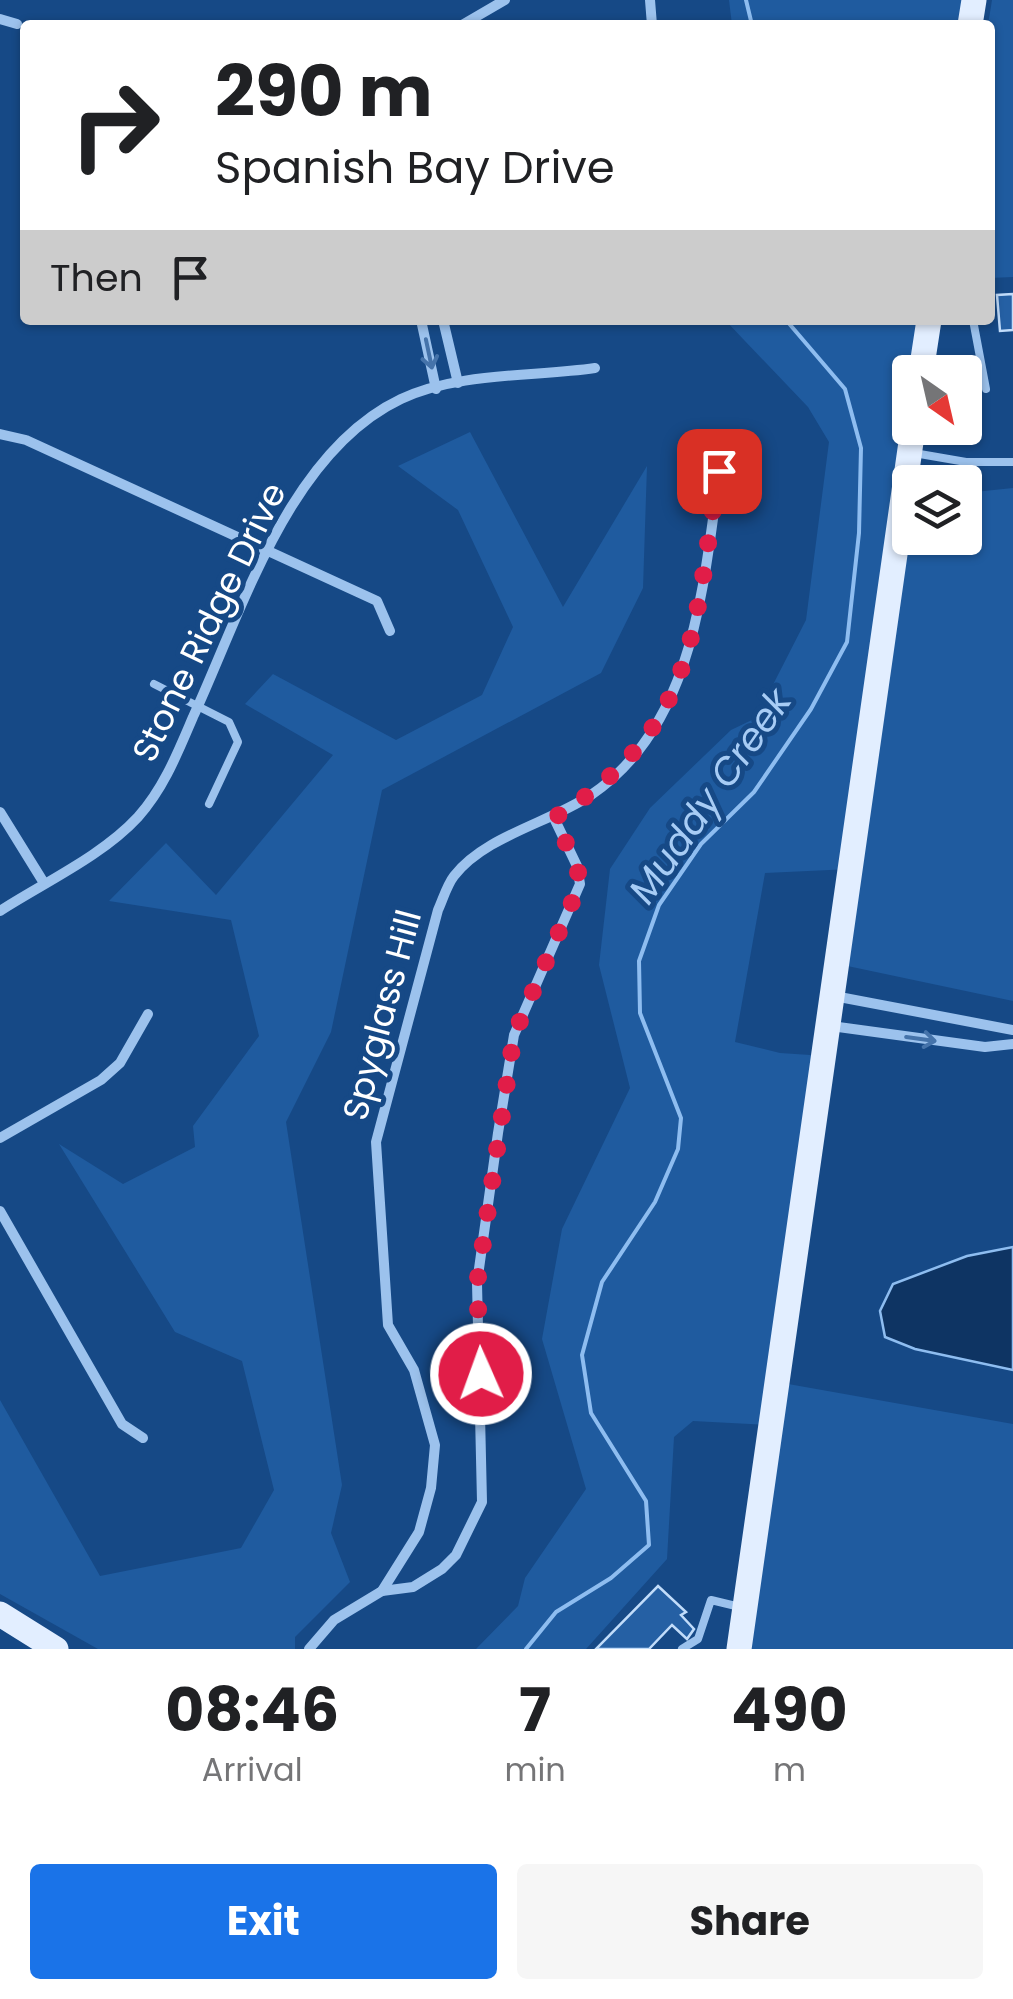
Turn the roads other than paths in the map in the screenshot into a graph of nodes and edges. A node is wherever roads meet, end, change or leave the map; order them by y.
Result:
1 (504, 0) edge
2 (0, 18) edge
3 (470, 20) edge
4 (17, 24) dead end
5 (422, 325) edge
6 (445, 325) edge
7 (927, 325) edge
8 (974, 325) edge
9 (923, 355) edge
10 (595, 368) dead end
11 (458, 383) junction
12 (436, 389) junction
13 (986, 389) dead end
14 (0, 434) edge
15 (725, 435) dead end
16 (911, 445) edge
17 (924, 445) edge
18 (1013, 462) edge
19 (269, 550) junction
20 (390, 631) dead end
21 (154, 684) dead end
22 (199, 704) junction
23 (209, 804) dead end
24 (0, 812) edge
25 (554, 818) junction
26 (44, 882) junction
27 (0, 911) edge
28 (834, 996) junction
29 (148, 1014) dead end
30 (830, 1026) junction
31 (1013, 1030) edge
32 (1013, 1044) edge
33 (0, 1138) edge
34 (0, 1211) edge
35 (143, 1438) dead end
36 (382, 1591) junction
37 (745, 1608) junction
38 (0, 1614) edge
39 (56, 1649) edge
40 (310, 1649) edge
41 (682, 1649) edge
42 (739, 1649) edge

1 - 3 street
2 - 4 street
5 -> 12 street
6 - 11 street
7 - 9 main road
8 - 13 lane
10 - 11 street, Stone Ridge Drive
11 - 12 street, Stone Ridge Drive
12 - 19 street, Stone Ridge Drive
14 - 19 street
15 - 25 street, Spyglass Hill
16 - 28 main road
17 - 18 lane
19 - 20 street
19 - 22 street, Stone Ridge Drive
21 - 22 lane
22 - 23 lane
22 - 26 street, Stone Ridge Drive
24 - 26 street
25 - 36 street
25 - 36 street, Spyglass Hill
26 - 27 street, Stone Ridge Drive
28 - 30 main road
28 - 31 street
29 - 33 street
30 -> 32 street
30 - 37 main road
34 - 35 street
36 - 40 street, Spyglass Hill
37 - 41 lane
37 - 42 main road
38 - 39 main road

